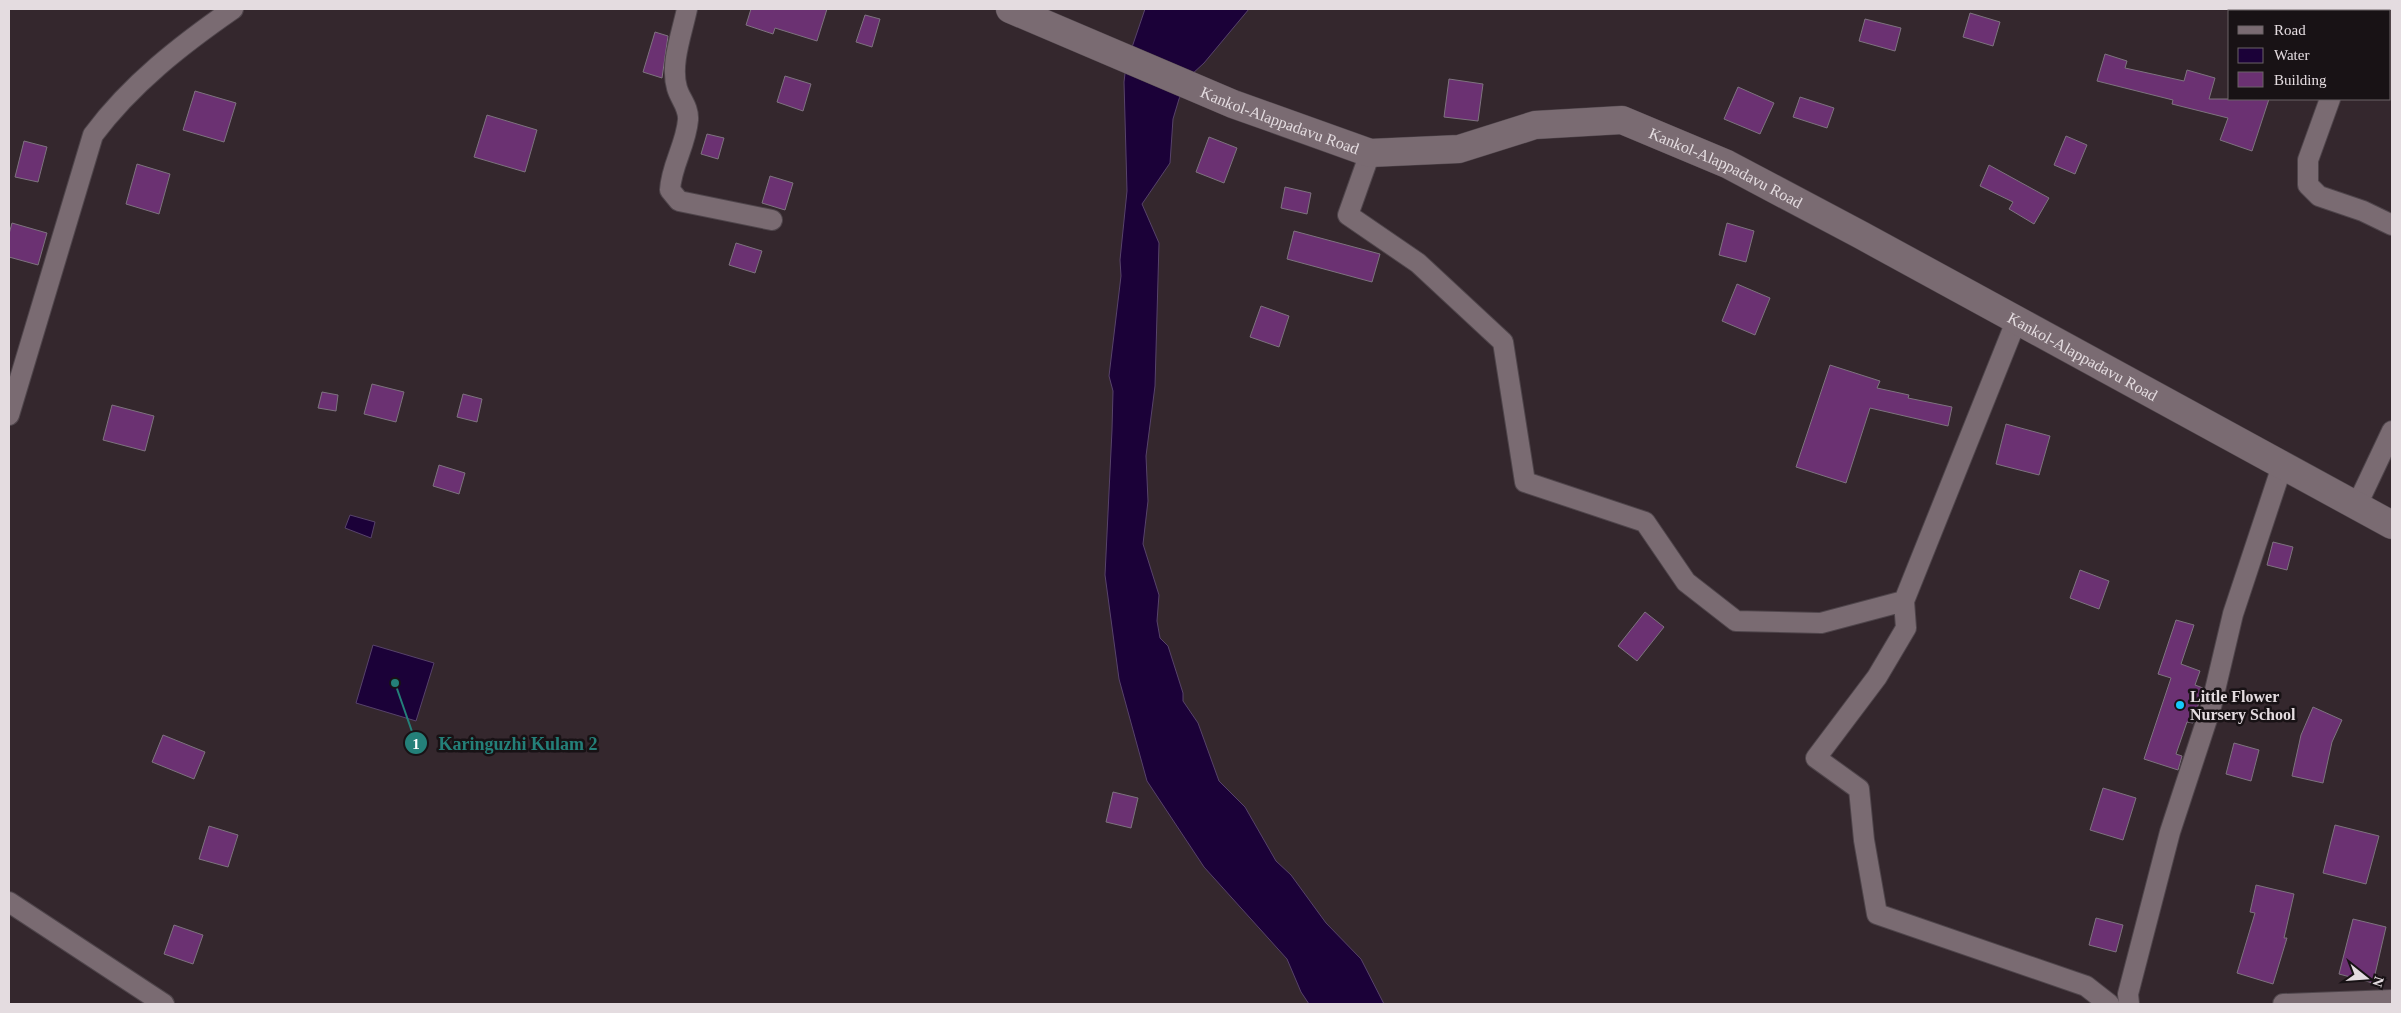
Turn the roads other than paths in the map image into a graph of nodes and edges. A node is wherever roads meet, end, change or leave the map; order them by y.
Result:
1 (233, 9) edge
2 (687, 9) edge
3 (1010, 9) edge
4 (2330, 100) edge
5 (1370, 153) junction
6 (772, 220) dead end
7 (2392, 225) edge
8 (2017, 319) junction
9 (9, 415) edge
10 (2392, 431) edge
11 (2283, 463) junction
12 (2357, 505) junction
13 (2392, 525) edge
14 (1904, 601) junction
15 (9, 902) edge
16 (2392, 1000) edge
17 (164, 1004) edge
18 (2109, 1004) edge
19 (2129, 1004) edge
20 (2283, 1004) edge

1 - 9 street
2 - 6 street
3 - 5 main road, Kankol-Alappadavu Road
4 - 7 street
5 - 8 main road, Kankol-Alappadavu Road
5 - 14 street
8 - 11 main road, Kankol-Alappadavu Road
8 - 14 street
10 - 12 street
11 - 12 main road, Kankol-Alappadavu Road
11 - 19 street
12 - 13 main road, Kankol-Alappadavu Road
14 - 18 street
15 - 17 street
16 - 20 street

